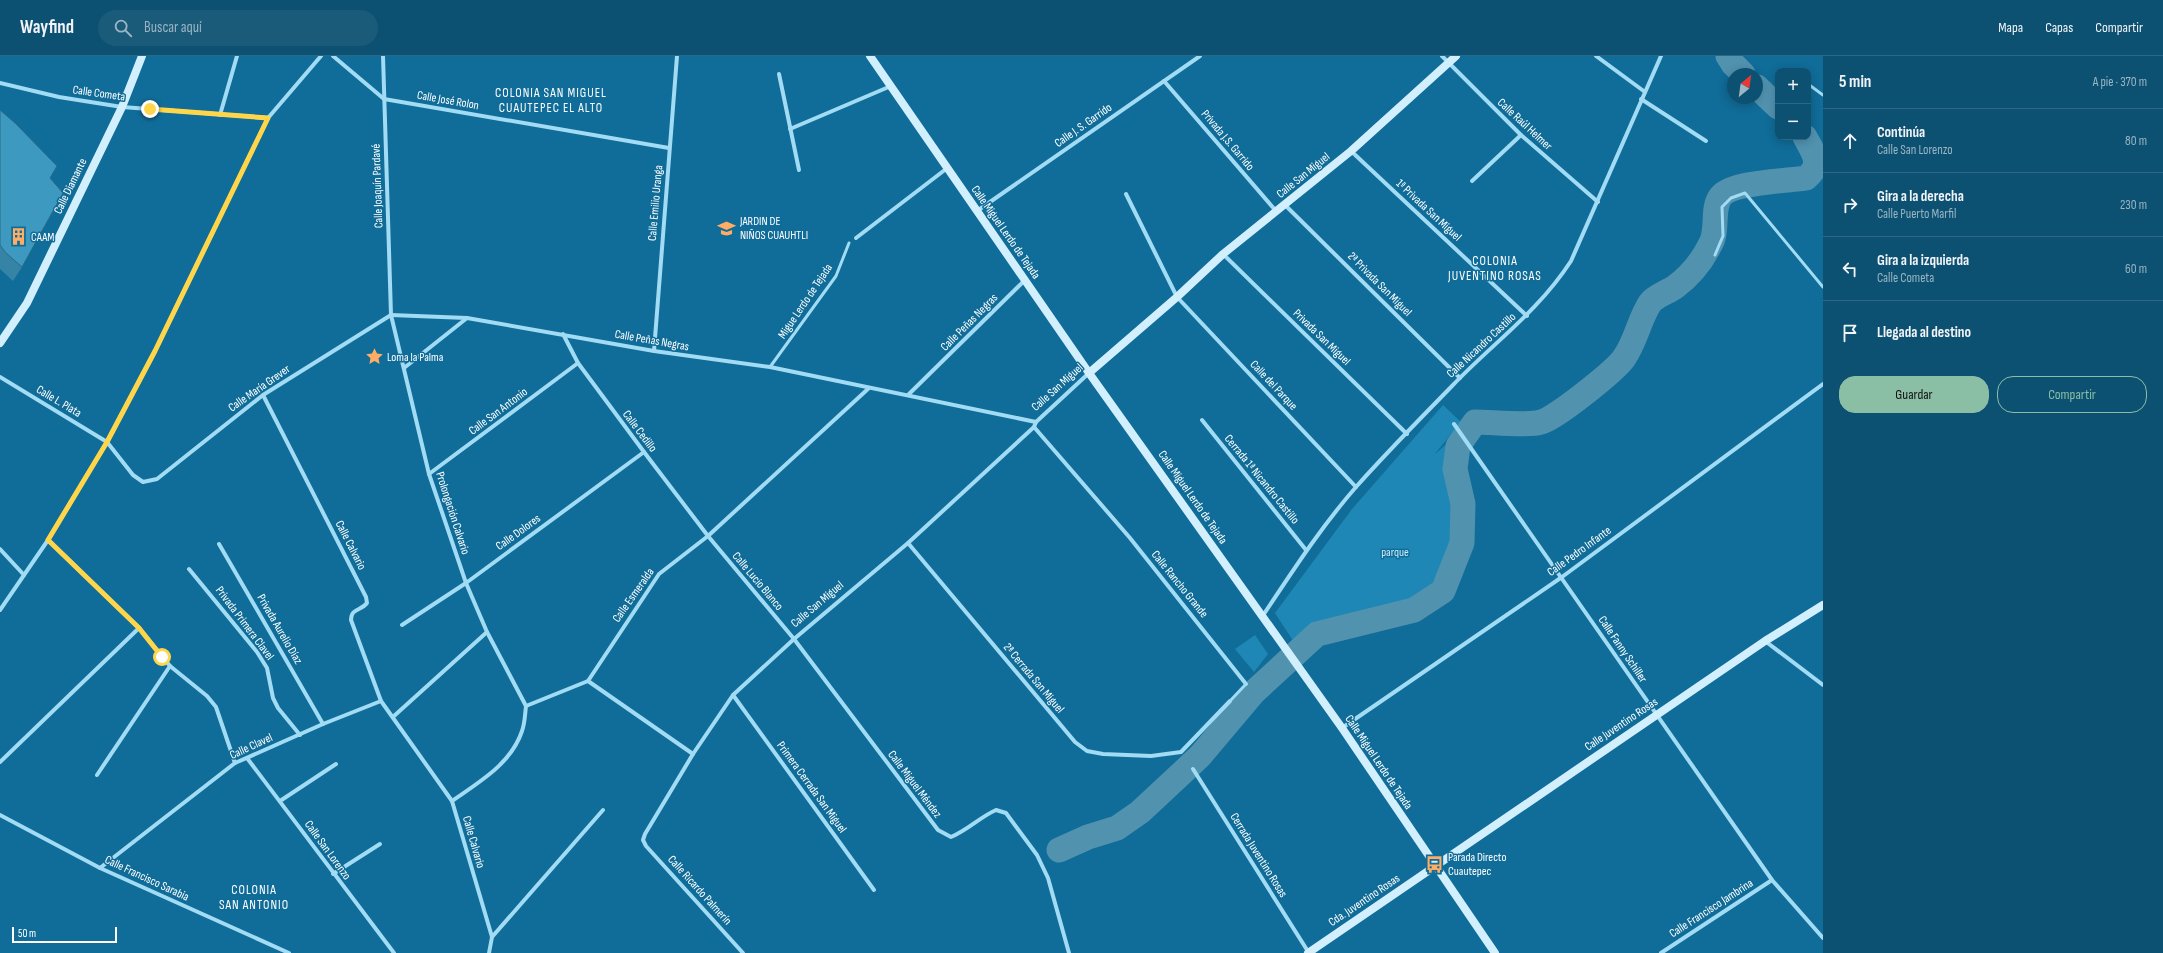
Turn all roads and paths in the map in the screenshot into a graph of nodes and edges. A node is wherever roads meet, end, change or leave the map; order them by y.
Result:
1 (142, 56) edge
2 (237, 56) edge
3 (321, 56) edge
4 (333, 56) edge
5 (383, 56) edge
6 (677, 56) edge
7 (870, 56) edge
8 (1200, 56) edge
9 (1442, 56) edge
10 (1456, 56) edge
11 (1596, 56) edge
12 (1661, 56) edge
13 (1449, 62) junction
14 (779, 74) dead end
15 (1164, 81) junction
16 (0, 83) edge
17 (891, 86) junction
18 (1811, 86) edge
19 (1644, 92) junction
20 (1823, 95) edge
21 (384, 99) junction
22 (1641, 99) junction
23 (122, 107) junction
24 (220, 115) junction
25 (268, 118) junction
26 (790, 129) junction
27 (1521, 135) junction
28 (1706, 141) dead end
29 (670, 148) junction
30 (1351, 151) junction
31 (946, 169) junction
32 (799, 170) dead end
33 (1472, 181) dead end
34 (1126, 194) dead end
35 (1598, 202) junction
36 (1285, 205) junction
37 (977, 211) junction
38 (1276, 212) junction
39 (856, 238) dead end
40 (849, 243) dead end
41 (1223, 254) junction
42 (1715, 254) dead end
43 (1025, 280) junction
44 (1823, 286) edge
45 (1177, 297) junction
46 (390, 315) junction
47 (1527, 316) junction
48 (467, 318) junction
49 (563, 334) junction
50 (0, 343) edge
51 (654, 351) junction
52 (578, 363) junction
53 (770, 367) junction
54 (404, 368) junction
55 (1089, 373) junction
56 (0, 377) edge
57 (1460, 378) junction
58 (1823, 384) edge
59 (869, 388) junction
60 (909, 394) junction
61 (263, 395) junction
62 (1202, 420) dead end
63 (1036, 422) junction
64 (1454, 424) dead end
65 (1034, 427) junction
66 (1407, 434) junction
67 (107, 442) junction
68 (644, 452) junction
69 (429, 474) junction
70 (1356, 487) junction
71 (708, 536) junction
72 (48, 540) junction
73 (908, 542) junction
74 (219, 544) dead end
75 (0, 549) edge
76 (1306, 550) junction
77 (189, 569) dead end
78 (24, 575) junction
79 (1562, 577) junction
80 (466, 583) junction
81 (1823, 605) edge
82 (0, 610) edge
83 (1262, 617) junction
84 (402, 625) dead end
85 (139, 628) junction
86 (487, 632) junction
87 (794, 639) junction
88 (1765, 641) junction
89 (170, 666) junction
90 (588, 681) junction
91 (1246, 684) joint
92 (1823, 685) edge
93 (733, 695) junction
94 (381, 701) junction
95 (1230, 701) joint
96 (526, 706) junction
97 (1656, 715) junction
98 (394, 716) junction
99 (323, 724) junction
100 (1342, 728) junction
101 (300, 735) junction
102 (1181, 752) joint
103 (693, 754) junction
104 (248, 758) junction
105 (0, 762) edge
106 (236, 763) junction
107 (336, 764) dead end
108 (1193, 768) dead end
109 (97, 775) dead end
110 (280, 801) junction
111 (452, 801) junction
112 (603, 810) dead end
113 (0, 815) edge
114 (643, 840) joint
115 (380, 844) dead end
116 (1434, 866) junction
117 (100, 868) junction
118 (333, 874) junction
119 (1772, 880) junction
120 (874, 890) dead end
121 (492, 937) junction
122 (1823, 938) edge
123 (289, 953) edge
124 (394, 953) edge
125 (490, 953) edge
126 (743, 953) edge
127 (1069, 953) edge
128 (1308, 953) edge
129 (1494, 953) edge
130 (1661, 953) edge

1 - 23 street, Calle Diamante
2 - 24 street
3 - 25 street
4 - 21 street
5 - 21 street, Calle Joaquín Pardavé
6 - 29 street, Calle Emilio Uranga
7 - 17 street, Calle Miguel Lerdo de Tejada
8 - 15 street, Calle J. S. Garrido
9 - 13 street, Calle Raúl Helmer
10 - 13 street, Calle San Miguel
11 - 19 street
12 - 19 street, Calle Nicandro Castillo
13 - 27 street, Calle Raúl Helmer
13 - 30 street, Calle San Miguel
14 - 26 street
15 - 37 street, Calle J. S. Garrido
15 - 38 street, Privada J.S. Garrido
16 - 23 street, Calle Cometa
17 - 26 street
17 - 31 street, Calle Miguel Lerdo de Tejada
18 - 20 lane
19 - 22 street, Calle Nicandro Castillo
21 - 29 street, Calle José Rolon
21 - 46 street, Calle Joaquín Pardavé
22 - 28 street
22 - 35 street, Calle Nicandro Castillo
23 - 24 street, Calle Cometa
23 - 50 street, Calle Diamante
24 - 25 street, Calle Cometa
25 - 67 street
26 - 32 street
27 - 33 street
27 - 35 street, Calle Raúl Helmer
29 - 51 street, Calle Emilio Uranga
30 - 36 street, Calle San Miguel
30 - 47 street, 1ª Privada San Miguel
31 - 37 street, Calle Miguel Lerdo de Tejada
31 - 39 street
34 - 45 street, Calle del Parque
35 - 47 street, Calle Nicandro Castillo
36 - 38 street, Calle San Miguel
36 - 57 street, 2ª Privada San Miguel
37 - 43 street, Calle Miguel Lerdo de Tejada
38 - 41 street, Calle San Miguel
40 - 53 lane, Migue Lerdo de Tejada
41 - 45 street, Calle San Miguel
41 - 66 street, Privada San Miguel
42 - 44 lane
43 - 55 street, Calle Miguel Lerdo de Tejada
43 - 60 street, Calle Peñas Negras
45 - 55 street, Calle San Miguel
45 - 70 street, Calle del Parque
46 - 48 street, Calle Peñas Negras
46 - 54 street, Prolongación Calvario
46 - 61 street, Calle María Grever
47 - 57 street, Calle Nicandro Castillo
48 - 49 street, Calle Peñas Negras
48 - 54 street
49 - 51 street, Calle Peñas Negras
49 - 52 street, Calle Cedillo
51 - 53 street, Calle Peñas Negras
52 - 68 street, Calle Cedillo
52 - 69 street, Calle San Antonio
53 - 59 street, Calle Peñas Negras
54 - 69 street, Prolongación Calvario
55 - 63 street, Calle San Miguel
55 - 83 street, Calle Miguel Lerdo de Tejada
56 - 67 street, Calle L. Plata
57 - 66 street, Calle Nicandro Castillo
58 - 79 street, Calle Pedro Infante
59 - 60 street, Calle Peñas Negras
59 - 71 street, Calle Esmeralda
60 - 63 street, Calle Peñas Negras
61 - 67 street, Calle María Grever
61 - 94 street, Calle Calvario
62 - 76 street, Cerrada 1ª Nicandro Castillo
63 - 65 street, Calle San Miguel
64 - 79 street, Calle Fanny Schiller
65 - 73 street, Calle San Miguel
65 - 91 street, Calle Rancho Grande
66 - 70 street, Calle Nicandro Castillo
67 - 72 street
68 - 71 street, Calle Cedillo
68 - 80 street, Calle Dolores
69 - 80 street, Prolongación Calvario
70 - 76 street, Calle Nicandro Castillo
71 - 87 street, Calle Lucio Blanco
71 - 90 street, Calle Esmeralda
72 - 78 street
72 - 85 street
73 - 87 street, Calle San Miguel
73 - 102 street, 2ª Cerrada San Miguel
74 - 99 street, Privada Aurelio Díaz
75 - 78 street
76 - 83 street, Calle Nicandro Castillo
77 - 101 street, Privada Primera Clavel
78 - 82 street
79 - 97 street, Calle Fanny Schiller
79 - 100 street, Calle Pedro Infante
80 - 84 street, Calle Dolores
80 - 86 street, Prolongación Calvario
81 - 88 street, Calle Juventino Rosas
83 - 100 street, Calle Miguel Lerdo de Tejada
85 - 89 street
85 - 105 street
86 - 96 street, Prolongación Calvario
86 - 98 street
87 - 93 street, Calle San Miguel
87 - 127 street, Calle Miguel Méndez
88 - 92 street
88 - 97 street, Calle Juventino Rosas
89 - 106 street
89 - 109 street
90 - 96 street
90 - 103 street
91 - 95 lane, Calle Rancho Grande
93 - 103 street, Calle San Miguel
93 - 120 street, Primera Cerrada San Miguel
94 - 98 street, Calle Calvario
94 - 99 street, Calle Clavel
95 - 102 street, Calle Rancho Grande
96 - 111 street
97 - 116 street, Calle Juventino Rosas
97 - 119 street, Calle Fanny Schiller
98 - 111 street, Calle Calvario
99 - 101 street, Calle Clavel
100 - 116 street, Calle Miguel Lerdo de Tejada
101 - 104 street, Calle Clavel
103 - 114 street, Calle San Miguel
104 - 106 street, Calle Clavel
104 - 110 street, Calle San Lorenzo
106 - 117 street, Calle Clavel
107 - 110 street
108 - 128 street, Cerrada Juventino Rosas
110 - 118 street, Calle San Lorenzo
111 - 121 street, Calle Calvario
112 - 121 street
113 - 117 street, Calle Francisco Sarabia
114 - 126 street, Calle Ricardo Palmerín
115 - 118 street
116 - 128 street, Cda. Juventino Rosas
116 - 129 street, Calle Miguel Lerdo de Tejada
117 - 123 street, Calle Francisco Sarabia
118 - 124 street, Calle San Lorenzo
119 - 122 street, Calle Fanny Schiller
119 - 130 street, Calle Francisco Jambrina
121 - 125 street, Calle Calvario

